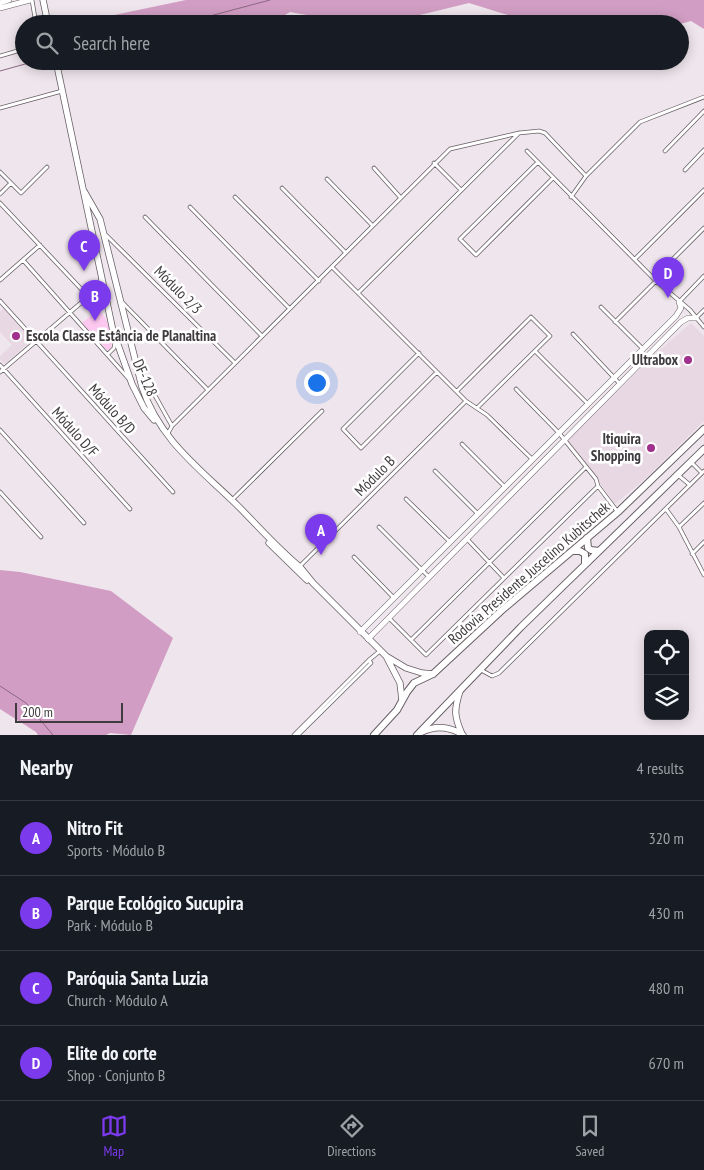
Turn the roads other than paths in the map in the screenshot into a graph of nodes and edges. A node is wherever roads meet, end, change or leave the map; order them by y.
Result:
1 (9, 0) edge
2 (31, 0) edge
3 (43, 0) edge
4 (0, 2) edge
5 (14, 2) edge
6 (0, 8) edge
7 (34, 15) edge
8 (46, 15) edge
9 (15, 52) edge
10 (0, 56) edge
11 (58, 70) edge
12 (63, 91) junction
13 (704, 97) edge
14 (0, 108) edge
15 (704, 111) edge
16 (520, 133) junction
17 (704, 150) edge
18 (527, 151) dead end
19 (665, 151) dead end
20 (538, 162) junction
21 (434, 163) junction
22 (47, 167) dead end
23 (374, 168) dead end
24 (685, 170) dead end
25 (0, 172) edge
26 (586, 176) junction
27 (553, 178) junction
28 (327, 179) dead end
29 (11, 183) junction
30 (282, 188) dead end
31 (461, 190) junction
32 (704, 190) edge
33 (84, 191) junction
34 (0, 194) edge
35 (235, 197) dead end
36 (400, 197) junction
37 (571, 197) junction
38 (0, 203) edge
39 (190, 207) dead end
40 (145, 217) dead end
41 (372, 225) junction
42 (704, 228) edge
43 (104, 233) junction
44 (92, 235) junction
45 (40, 245) junction
46 (345, 252) junction
47 (636, 259) junction
48 (23, 260) junction
49 (332, 267) junction
50 (704, 276) edge
51 (101, 277) junction
52 (0, 280) edge
53 (655, 280) junction
54 (318, 281) junction
55 (96, 290) junction
56 (358, 293) junction
57 (90, 295) junction
58 (106, 296) junction
59 (0, 301) edge
60 (121, 301) junction
61 (679, 302) junction
62 (601, 307) dead end
63 (289, 308) junction
64 (704, 310) edge
65 (69, 312) junction
66 (696, 318) junction
67 (615, 322) junction
68 (704, 327) edge
69 (573, 334) dead end
70 (262, 336) junction
71 (35, 341) junction
72 (130, 341) junction
73 (117, 343) junction
74 (642, 349) junction
75 (534, 351) junction
76 (419, 353) junction
77 (108, 354) junction
78 (136, 361) junction
79 (235, 363) junction
80 (0, 365) edge
81 (2, 371) edge
82 (437, 372) junction
83 (614, 377) junction
84 (131, 382) junction
85 (620, 384) junction
86 (516, 389) dead end
87 (208, 390) junction
88 (457, 391) junction
89 (466, 400) junction
90 (588, 404) junction
91 (477, 408) junction
92 (322, 410) dead end
93 (159, 424) junction
94 (172, 426) junction
95 (704, 429) edge
96 (0, 430) edge
97 (559, 433) junction
98 (167, 436) junction
99 (564, 441) junction
100 (462, 444) dead end
101 (704, 449) edge
102 (532, 459) junction
103 (691, 462) junction
104 (586, 467) junction
105 (435, 471) dead end
106 (703, 472) edge
107 (678, 475) junction
108 (209, 480) junction
109 (690, 485) junction
110 (505, 486) junction
111 (598, 486) junction
112 (0, 492) edge
113 (173, 492) dead end
114 (496, 496) junction
115 (406, 499) dead end
116 (231, 500) junction
117 (503, 502) junction
118 (704, 502) edge
119 (130, 509) dead end
120 (666, 509) junction
121 (618, 512) junction
122 (478, 514) junction
123 (248, 517) junction
124 (84, 523) dead end
125 (250, 524) junction
126 (379, 526) dead end
127 (679, 527) junction
128 (40, 537) dead end
129 (587, 538) junction
130 (466, 539) junction
131 (450, 542) junction
132 (704, 542) edge
133 (445, 547) junction
134 (572, 551) junction
135 (599, 551) junction
136 (284, 554) junction
137 (452, 554) junction
138 (692, 554) junction
139 (354, 557) dead end
140 (489, 563) junction
141 (585, 564) junction
142 (291, 565) junction
143 (300, 567) junction
144 (422, 570) junction
145 (704, 575) edge
146 (303, 576) junction
147 (429, 577) junction
148 (504, 578) junction
149 (411, 581) junction
150 (313, 583) junction
151 (419, 588) junction
152 (394, 598) junction
153 (388, 604) junction
154 (395, 611) junction
155 (389, 618) junction
156 (360, 632) junction
157 (368, 639) junction
158 (411, 640) junction
159 (380, 651) junction
160 (386, 656) junction
161 (369, 660) junction
162 (480, 670) junction
163 (433, 674) junction
164 (460, 690) junction
165 (402, 703) junction
166 (417, 734) edge
167 (294, 735) edge
168 (298, 735) edge
169 (374, 735) edge
170 (463, 735) edge

1 - 4 street
2 - 5 street
2 - 7 street
3 - 8 main road
5 - 6 street
9 - 10 street
11 - 12 main road, DF-128 / DF-128
12 - 14 street
12 - 33 main road, DF-128 / DF-128
13 - 26 street
15 - 19 street
16 - 21 street
16 - 26 street
16 - 31 street
17 - 24 street
18 - 20 street
20 - 27 street
20 - 27 street
21 - 31 street
21 - 36 street
22 - 29 street
23 - 36 street
25 - 29 street
26 - 37 street
27 - 37 street
28 - 41 street
29 - 34 street
30 - 46 street
31 - 56 street
32 - 47 street
33 - 43 main road, DF-128 / DF-128
33 - 44 main road, DF-128 / DF-128
35 - 54 street
36 - 41 street
37 - 47 street
38 - 45 street
39 - 63 street
40 - 70 street
41 - 46 street
42 - 53 street
43 - 44 main road
43 - 60 main road, DF-128 / DF-128
43 - 79 street, Módulo 2/3
44 - 51 main road, DF-128 / DF-128
45 - 48 street
45 - 57 street
46 - 49 street
47 - 53 street
48 - 52 street
48 - 65 street
49 - 54 street
49 - 56 street
50 - 61 street
51 - 55 street
51 - 58 main road, DF-128 / DF-128
53 - 61 street
53 - 67 street
54 - 63 street
55 - 57 street
55 - 58 street
56 - 76 street
57 - 65 street
58 - 73 main road, DF-128 / DF-128
59 - 71 street, Módulo B/D
60 - 72 main road, DF-128 / DF-128
60 - 87 street
61 - 66 street
61 - 74 street
62 - 67 street
63 - 70 street
64 - 66 street
65 - 71 street
65 - 77 street
66 - 68 street
66 - 85 street
67 - 74 street
69 - 83 street
70 - 79 street
71 - 81 street
71 - 113 street, Módulo B/D
72 - 73 main road
72 - 78 main road, DF-128 / DF-128
73 - 77 street
73 - 84 main road, DF-128 / DF-128
74 - 83 street
75 - 88 street
75 - 90 street
75 - 91 street
76 - 82 street
76 - 82 street
77 - 84 street
78 - 93 main road, DF-128 / DF-128
78 - 94 street
79 - 87 street
80 - 81 street, Módulo D/F
81 - 119 street, Módulo D/F
82 - 88 street
83 - 85 street
83 - 90 street
84 - 93 main road, DF-128 / DF-128
85 - 99 street
86 - 97 street
87 - 94 street
88 - 89 street
89 - 91 street
89 - 143 street, Módulo B
90 - 97 street
91 - 102 street
92 - 116 street
93 - 98 main road, DF-128 / DF-128
94 - 98 street
95 - 121 highway, Rodovia Presidente Juscelino Kubitschek
96 - 124 street
97 - 99 street
97 - 102 street
98 - 108 main road, DF-128 / DF-128
99 - 104 street
99 - 117 street
100 - 110 street
101 - 103 highway, Rodovia Presidente Juscelino Kubitschek
102 - 110 street
103 - 106 street
103 - 107 highway, Rodovia Presidente Juscelino Kubitschek
104 - 111 street
104 - 140 street
105 - 122 street
106 - 109 street
107 - 109 street
107 - 135 highway, Rodovia Presidente Juscelino Kubitschek
108 - 116 main road, DF-128 / DF-128
108 - 125 main road, DF-128 / DF-128
109 - 120 street
110 - 114 street
111 - 121 street
111 - 148 street
112 - 128 street
114 - 117 street
114 - 122 street
115 - 131 street
116 - 123 main road, DF-128 / DF-128
117 - 130 street
118 - 127 street
120 - 127 street
120 - 162 street
121 - 129 highway, Rodovia Presidente Juscelino Kubitschek
122 - 131 street
123 - 125 main road
123 - 136 main road, DF-128 / DF-128
125 - 136 main road, DF-128 / DF-128
126 - 144 street
127 - 138 street
129 - 134 highway, Rodovia Presidente Juscelino Kubitschek
129 - 135 highway
130 - 137 street
130 - 140 street
131 - 133 street
132 - 138 street
133 - 137 street
133 - 144 street
134 - 141 highway
134 - 163 highway, Rodovia Presidente Juscelino Kubitschek
135 - 141 highway, Rodovia Presidente Juscelino Kubitschek
136 - 142 main road, DF-128 / DF-128
136 - 143 main road, DF-128 / DF-128
137 - 147 street
138 - 145 street
139 - 152 street
140 - 148 street
140 - 158 street
141 - 162 highway, Rodovia Presidente Juscelino Kubitschek
142 - 143 main road
142 - 146 main road, DF-128 / DF-128
143 - 146 main road
143 - 150 main road, DF-128 / DF-128
144 - 147 street
144 - 149 street
146 - 150 main road, DF-128 / DF-128
147 - 151 street
148 - 158 street
149 - 151 street
149 - 152 street
150 - 156 main road, DF-128 / DF-128
151 - 154 street
152 - 153 street
153 - 154 street
153 - 156 street
154 - 155 street
155 - 157 street
155 - 158 street
156 - 157 main road, DF-128 / DF-128
157 - 159 main road, DF-128 / DF-128
159 - 160 main road, DF-128 / DF-128
159 - 161 street
160 - 163 main road, DF-128 / DF-128
160 - 165 main road, DF-128 / DF-128
161 - 167 street
161 - 168 street
162 - 164 highway, Rodovia Presidente Juscelino Kubitschek
163 - 165 highway, Rodovia Presidente Juscelino Kubitschek
164 - 166 highway, Rodovia Presidente Juscelino Kubitschek
164 - 170 main road
165 - 169 highway, Rodovia Presidente Juscelino Kubitschek
166 - 170 main road

